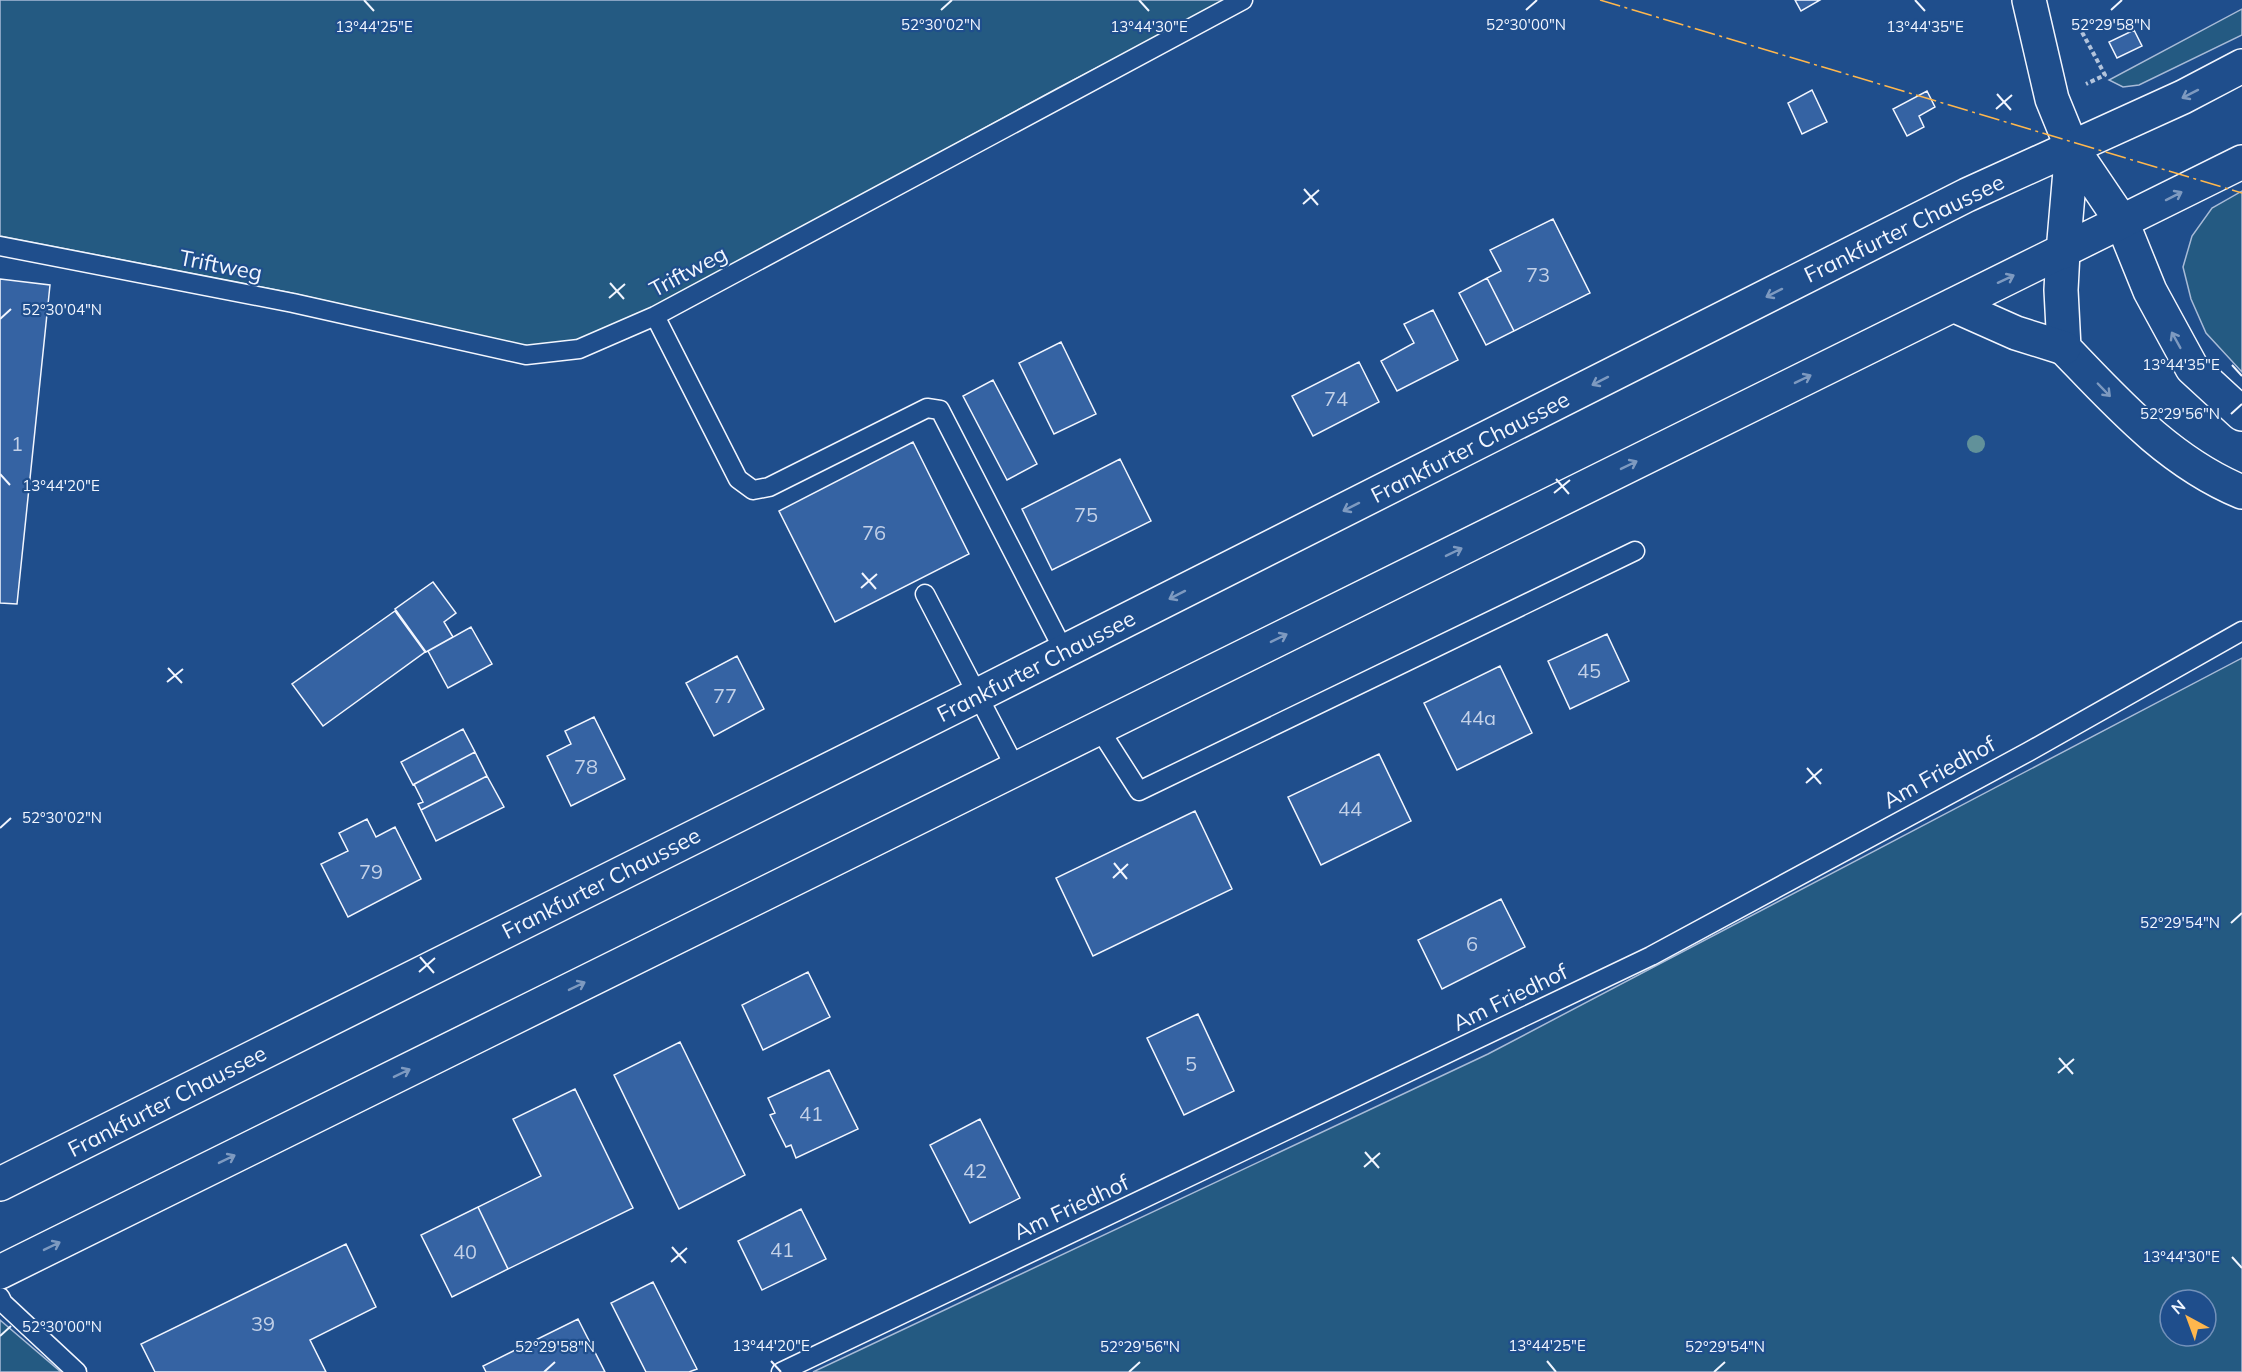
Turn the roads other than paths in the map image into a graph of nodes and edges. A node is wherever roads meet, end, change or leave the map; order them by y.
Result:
1 (1243, 0) edge
2 (2029, 0) edge
3 (2242, 66) edge
4 (2072, 148) junction
5 (2242, 162) edge
6 (2122, 222) junction
7 (0, 246) edge
8 (2063, 252) junction
9 (1953, 305) junction
10 (655, 316) junction
11 (2064, 348) junction
12 (2242, 414) edge
13 (2242, 492) edge
14 (1635, 551) dead end
15 (925, 594) dead end
16 (2242, 631) edge
17 (1064, 651) junction
18 (978, 695) junction
19 (1098, 727) junction
20 (1016, 769) junction
21 (0, 1184) edge
22 (0, 1272) edge
23 (0, 1297) edge
24 (77, 1372) edge
25 (781, 1372) edge

1 - 10 lane, Triftweg
2 - 4 main road
3 -> 4 main road, Frankfurter Chaussee
4 - 6 main road
4 - 8 main road
4 -> 17 main road, Frankfurter Chaussee
6 -> 5 main road
6 - 8 main road
12 -> 6 main road
7 - 10 lane, Triftweg
9 -> 8 main road
8 - 11 main road
9 - 11 main road
19 -> 9 main road
10 - 17 lane
11 -> 13 main road
14 - 19 lane
15 - 18 lane
16 - 25 lane, Am Friedhof
17 - 18 main road, Frankfurter Chaussee
18 - 20 lane
18 - 21 main road, Frankfurter Chaussee
19 - 20 main road
22 -> 20 main road
23 - 24 lane

